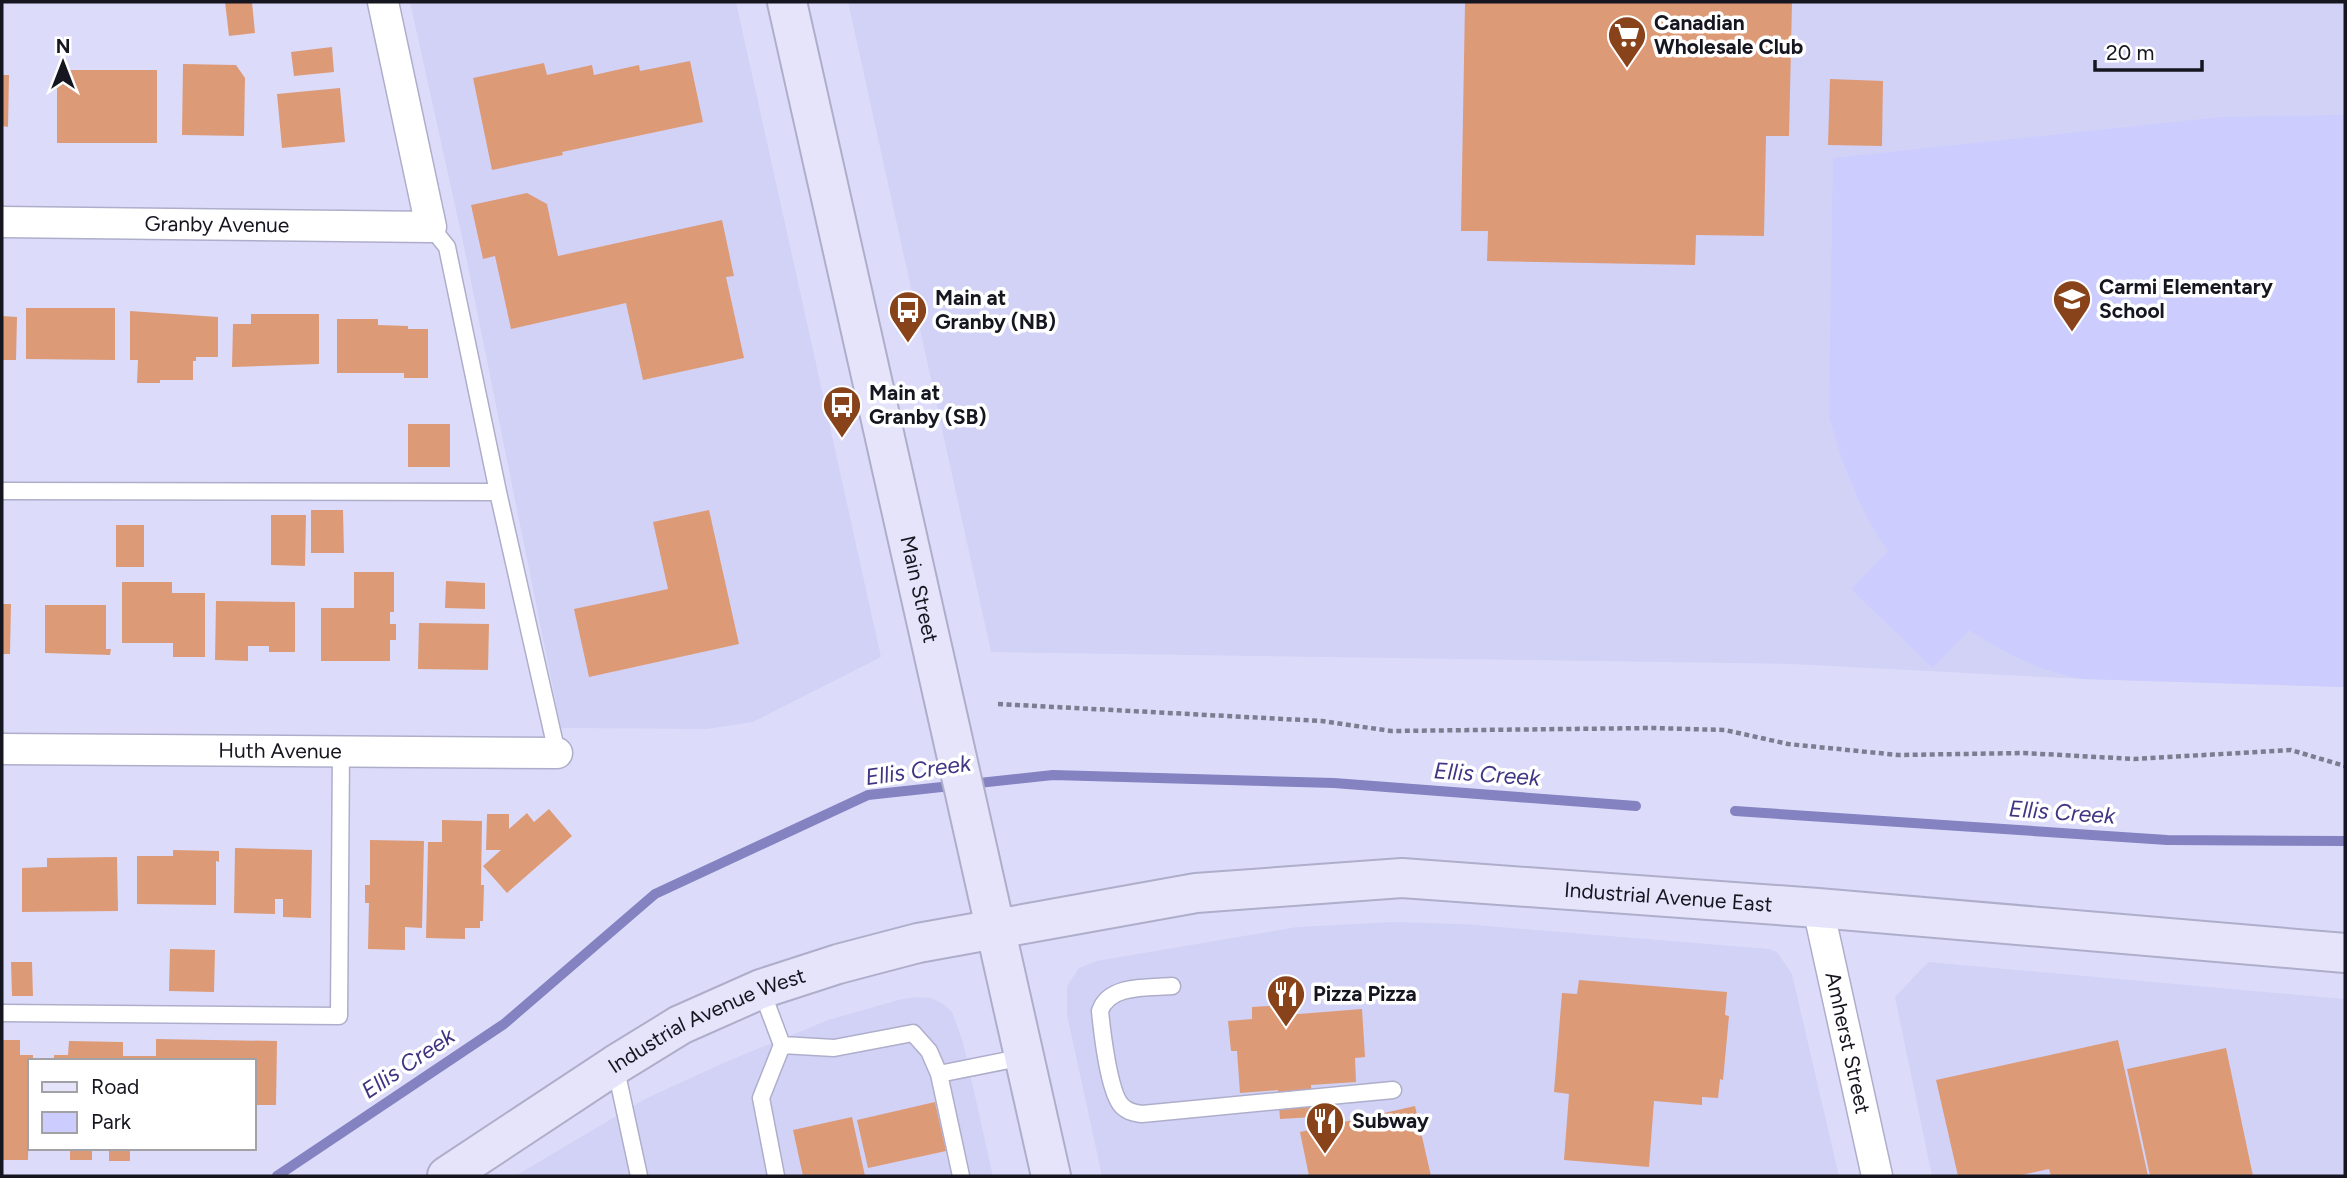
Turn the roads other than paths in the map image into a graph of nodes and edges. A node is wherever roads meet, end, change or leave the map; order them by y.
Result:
1 (383, 2) edge
2 (787, 2) edge
3 (2, 222) edge
4 (431, 227) junction
5 (2, 491) edge
6 (498, 492) junction
7 (2, 748) edge
8 (341, 751) junction
9 (557, 753) joint
10 (1818, 908) junction
11 (995, 930) junction
12 (2345, 953) edge
13 (1172, 986) dead end
14 (761, 989) junction
15 (2, 1013) edge
16 (782, 1045) junction
17 (1024, 1057) junction
18 (615, 1065) junction
19 (939, 1074) junction
20 (1393, 1090) dead end
21 (447, 1176) edge
22 (639, 1176) edge
23 (776, 1176) edge
24 (961, 1176) edge
25 (1051, 1176) edge
26 (1877, 1176) edge

1 - 4 street
2 - 11 street, Main Street
3 - 4 street, Granby Avenue
4 - 6 lane
5 - 6 lane
6 - 9 lane
7 - 8 street, Huth Avenue
8 - 9 street, Huth Avenue
8 - 15 lane
10 - 11 street, Industrial Avenue East
10 - 12 street, Industrial Avenue East
10 - 26 street, Amherst Street
11 - 14 street, Industrial Avenue West
11 - 17 street, Main Street
13 - 20 lane
14 - 16 lane
14 - 18 street, Industrial Avenue West
16 - 19 lane
16 - 23 lane
17 - 19 lane
17 - 25 street, Main Street
18 - 21 street, Industrial Avenue West
18 - 22 lane
19 - 24 lane

